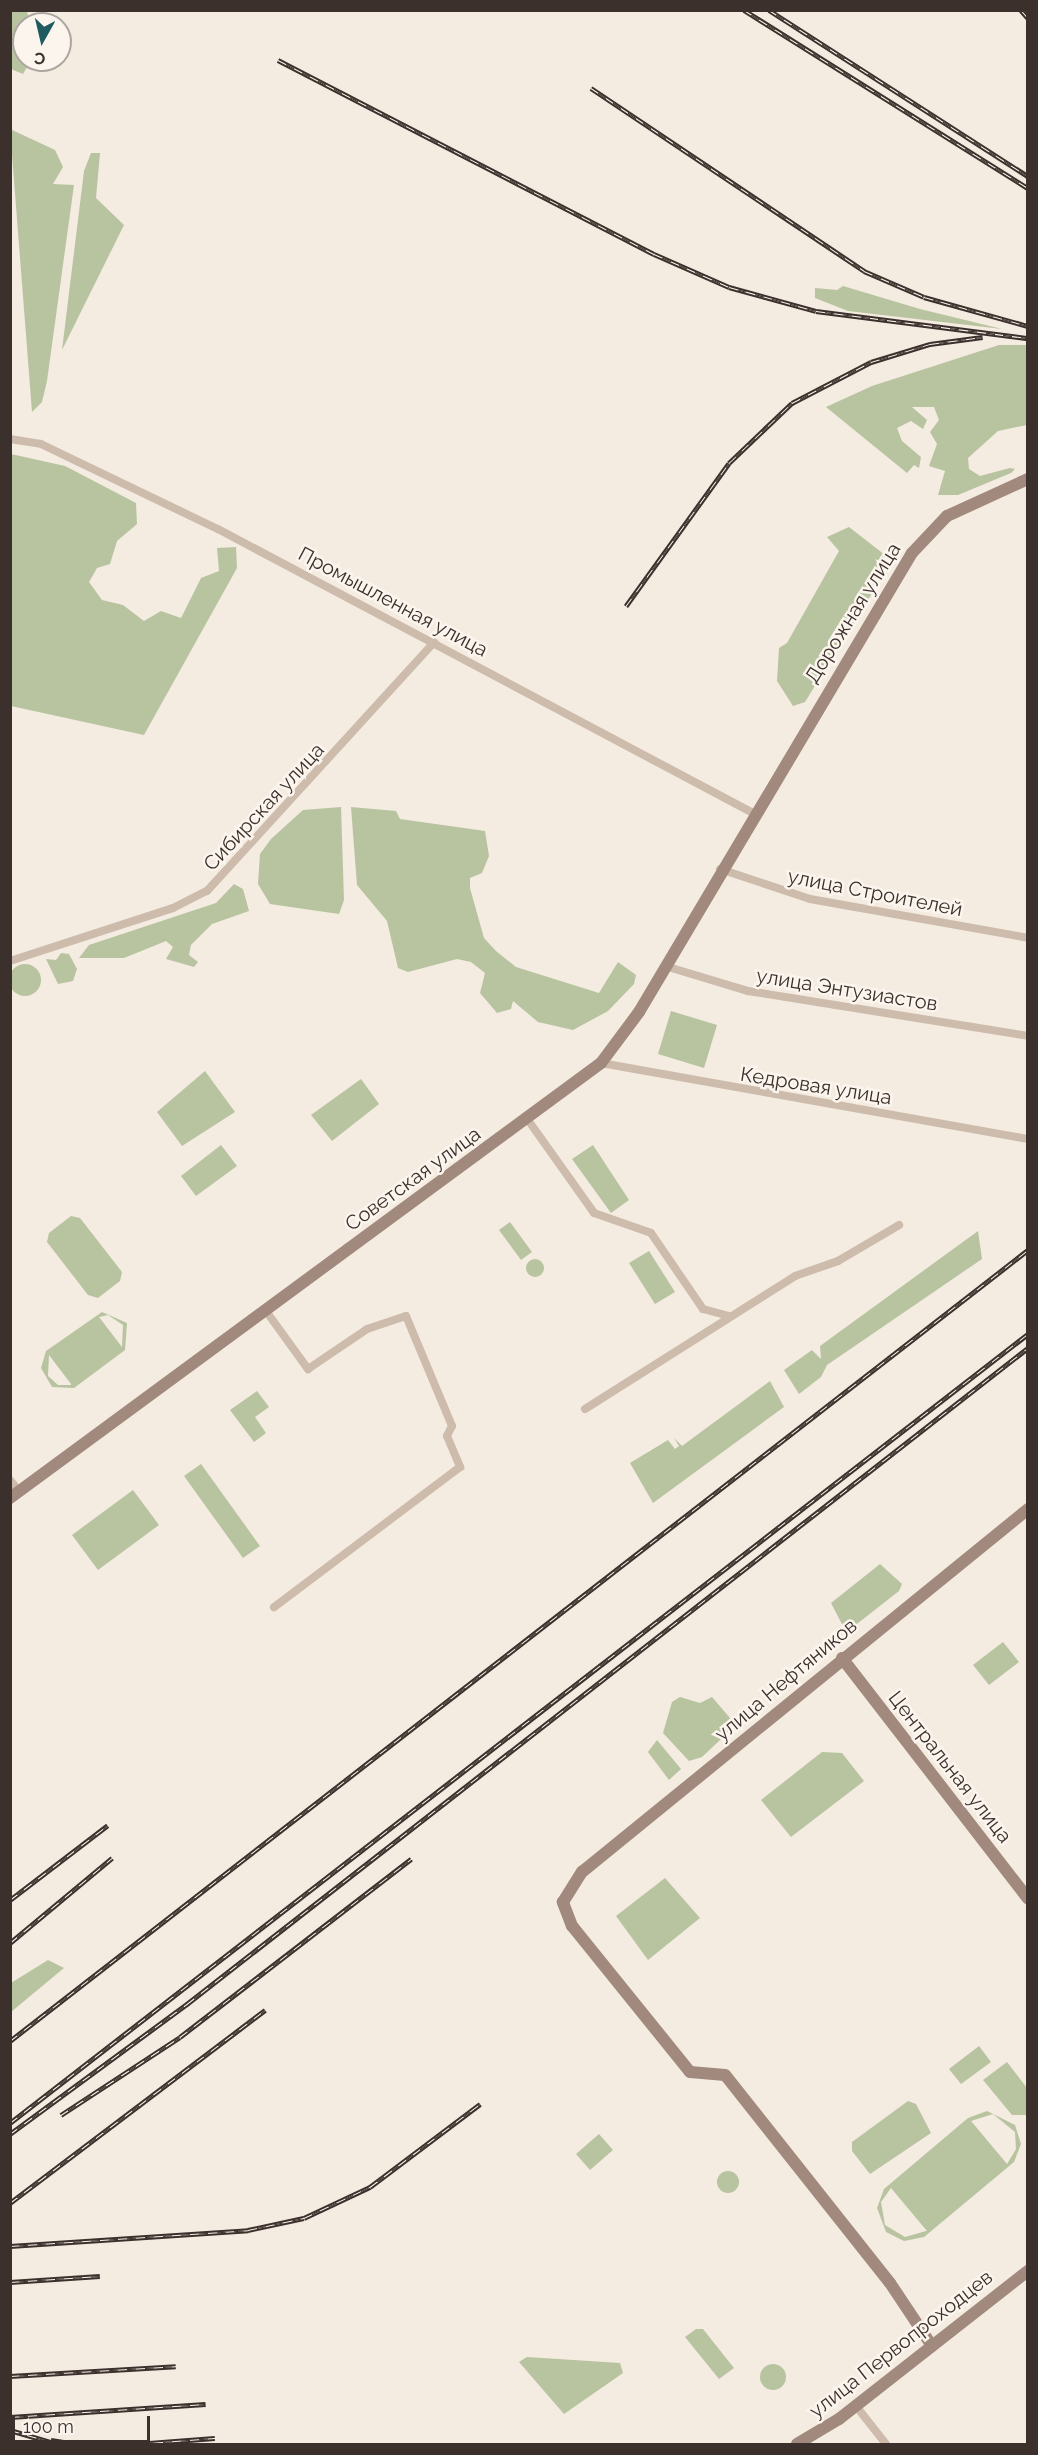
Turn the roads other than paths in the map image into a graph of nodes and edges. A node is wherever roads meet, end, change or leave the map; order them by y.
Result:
1 (11, 439) edge
2 (1028, 479) edge
3 (434, 642) junction
4 (753, 813) junction
5 (720, 869) junction
6 (1028, 938) edge
7 (10, 961) edge
8 (665, 966) junction
9 (1028, 1036) edge
10 (601, 1063) junction
11 (528, 1120) junction
12 (1028, 1139) edge
13 (899, 1225) dead end
14 (266, 1311) junction
15 (732, 1316) junction
16 (585, 1409) dead end
17 (10, 1480) edge
18 (15, 1495) edge
19 (1028, 1509) edge
20 (274, 1607) dead end
21 (842, 1658) junction
22 (1028, 1899) edge
23 (1028, 2271) edge
24 (933, 2346) junction
25 (856, 2406) junction
26 (797, 2445) edge
27 (886, 2445) edge

1 - 3 street, Промышленная улица
2 - 4 street, Дорожная улица
3 - 4 street, Промышленная улица
3 - 7 street, Сибирская улица
4 - 5 street, Советская улица
5 - 6 street, улица Строителей
5 - 8 street, Советская улица
8 - 9 street, улица Энтузиастов
8 - 10 street, Советская улица
10 - 11 street, Советская улица
10 - 12 street, Кедровая улица
11 - 14 street, Советская улица
11 - 15 street
13 - 15 street
14 - 18 street, Советская улица
14 - 20 street
15 - 16 street
17 - 18 street
19 - 21 street, улица Нефтяников
21 - 22 street, Центральная улица
21 - 24 street, улица Нефтяников
23 - 24 street, улица Первопроходцев
24 - 25 street, улица Первопроходцев
25 - 26 street, улица Первопроходцев
25 - 27 street

